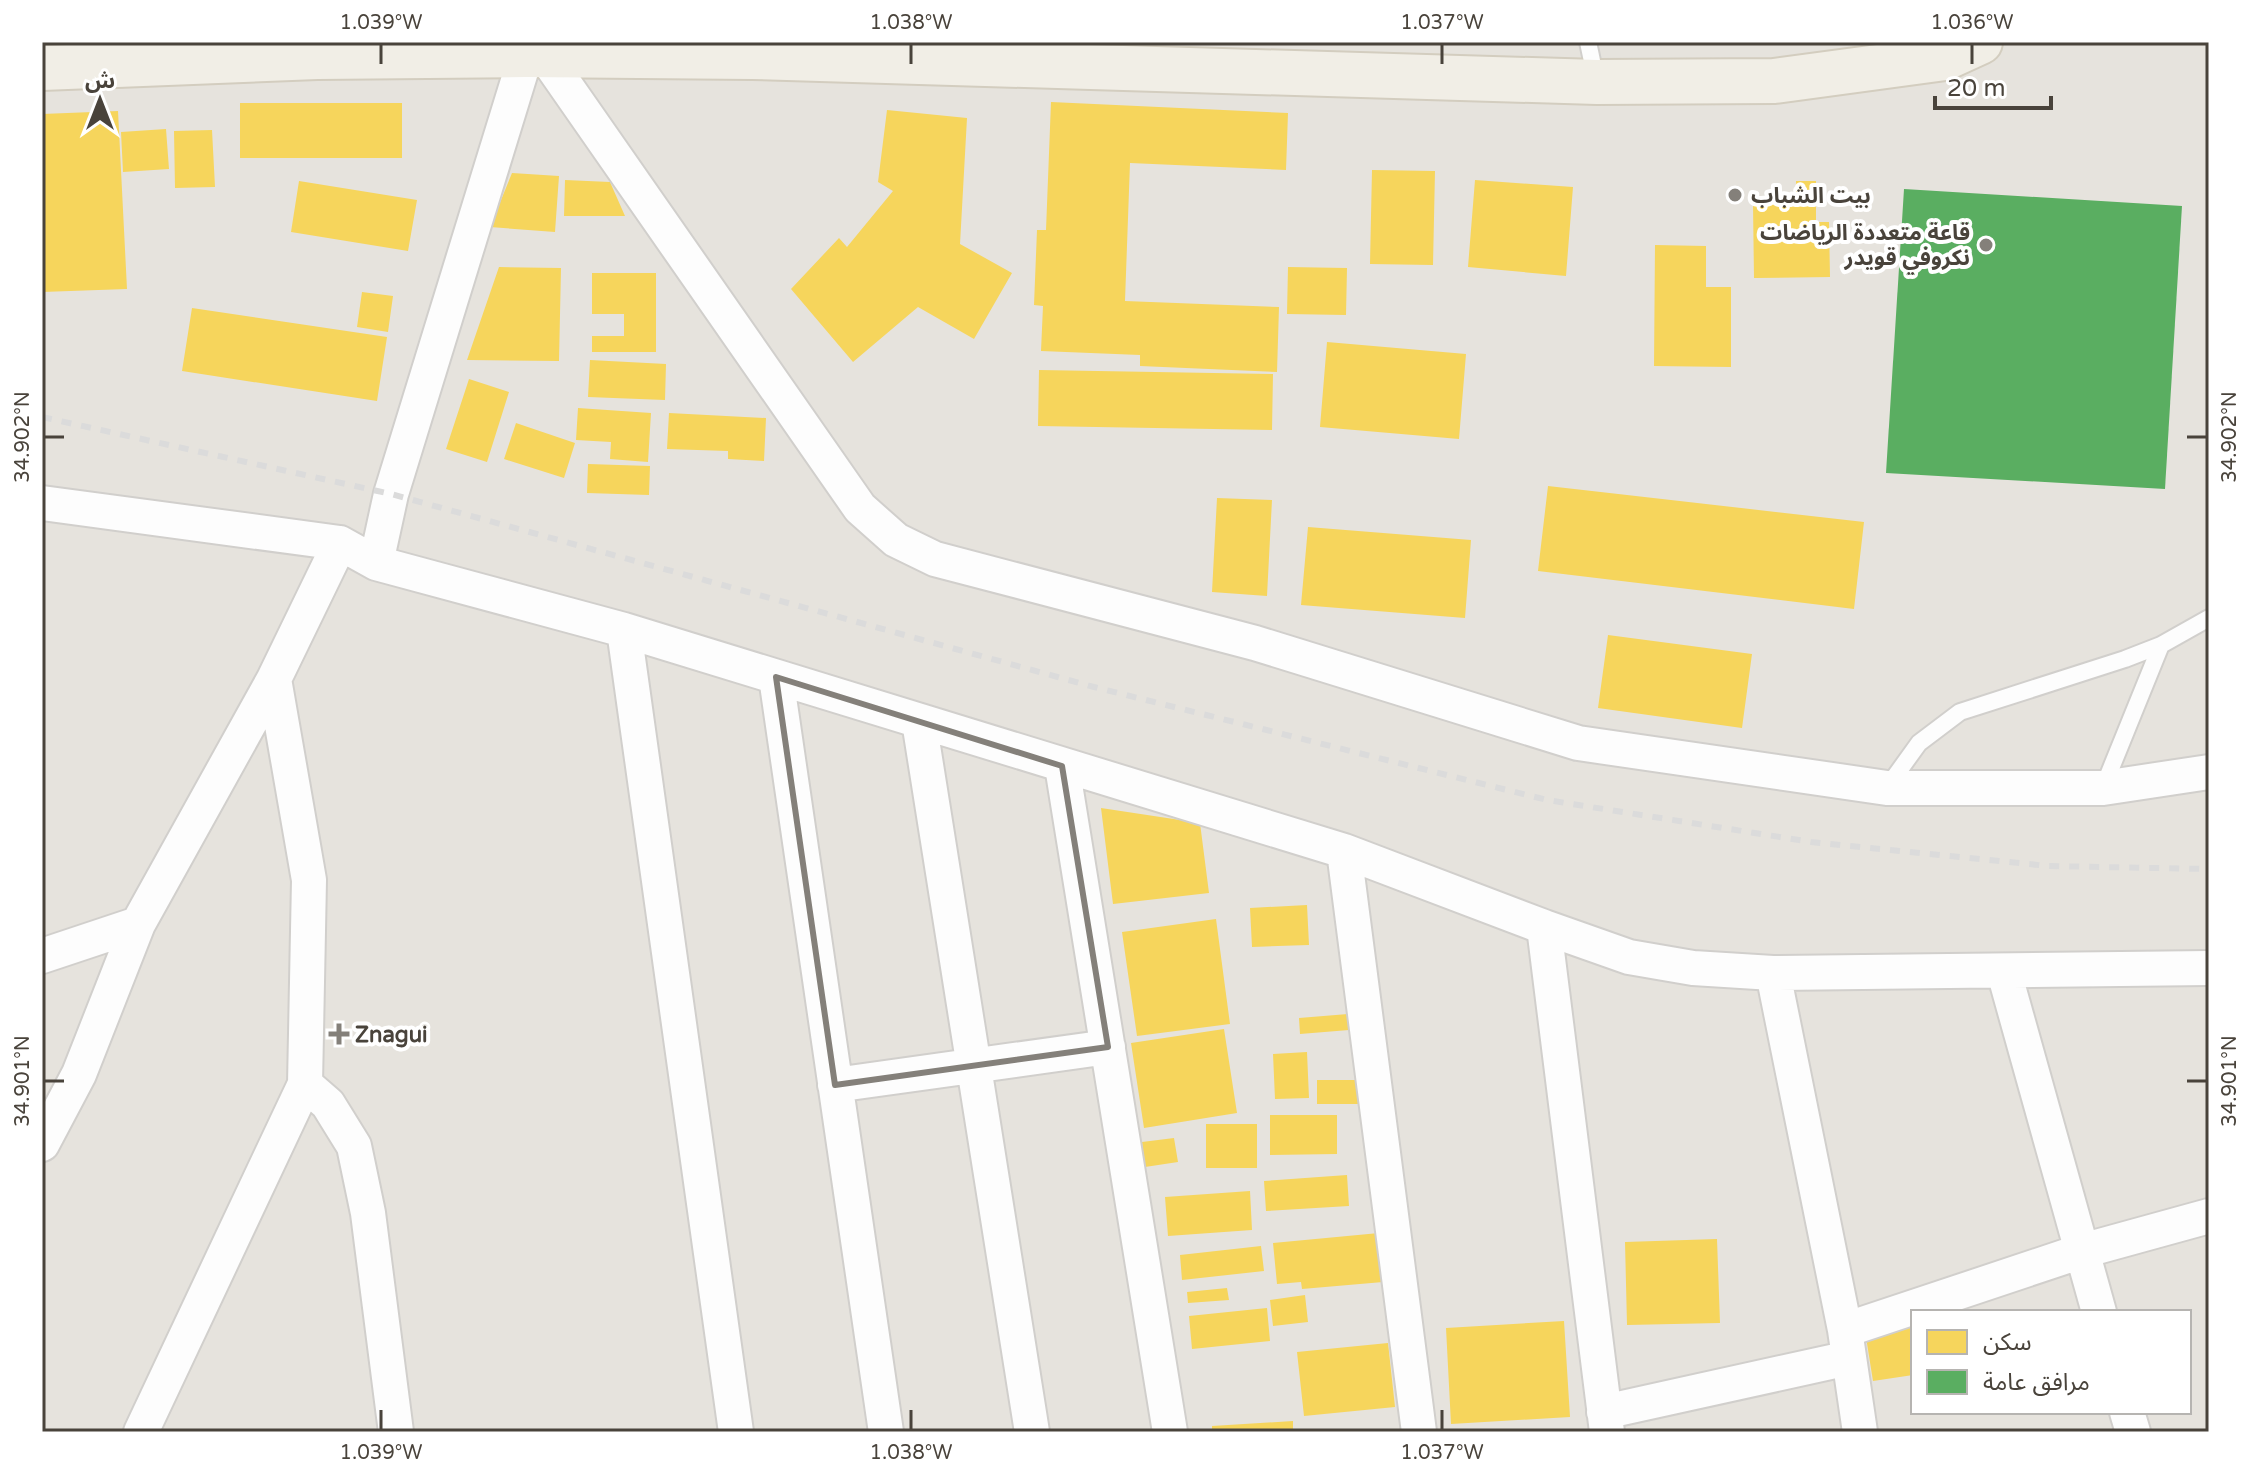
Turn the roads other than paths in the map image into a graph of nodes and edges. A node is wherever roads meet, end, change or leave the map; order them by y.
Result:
1 (1980, 42) edge
2 (212, 52) edge
3 (516, 52) edge
4 (1592, 62) edge
5 (42, 68) edge
6 (42, 503) edge
7 (340, 543) junction
8 (376, 563) junction
9 (2209, 618) edge
10 (624, 630) junction
11 (2161, 645) junction
12 (776, 677) junction
13 (274, 679) junction
14 (919, 721) junction
15 (1062, 766) junction
16 (2209, 772) edge
17 (1887, 788) junction
18 (2103, 788) junction
19 (1344, 851) junction
20 (138, 924) junction
21 (1544, 927) junction
22 (42, 956) edge
23 (2209, 968) edge
24 (2004, 972) junction
25 (1773, 973) junction
26 (1108, 1047) junction
27 (974, 1066) junction
28 (305, 1084) junction
29 (835, 1085) junction
30 (42, 1144) edge
31 (2209, 1216) edge
32 (2082, 1251) junction
33 (1933, 1310) edge
34 (2098, 1310) edge
35 (1911, 1319) edge
36 (1847, 1344) junction
37 (1605, 1422) edge
38 (141, 1432) edge
39 (396, 1432) edge
40 (736, 1432) edge
41 (886, 1432) edge
42 (1032, 1432) edge
43 (1170, 1432) edge
44 (1419, 1432) edge
45 (1860, 1432) edge

1 - 4 main road
2 - 3 main road
2 - 5 main road
3 - 4 main road
3 - 8 street
3 - 17 street
6 - 7 street
7 - 8 street
7 - 13 street
8 - 10 street
9 - 11 lane
10 - 12 street
10 - 40 street
11 - 17 lane
11 - 18 lane
12 - 14 street
12 - 29 street
13 - 20 street
13 - 28 street
14 - 15 street
14 - 27 street
15 - 19 street
15 - 26 street
16 - 18 street
17 - 18 street
19 - 21 street
19 - 44 street
20 - 22 street
20 - 30 street
21 - 25 street
21 - 37 street
23 - 24 street
24 - 25 street
24 - 32 street
25 - 36 street
26 - 27 street
26 - 43 street
27 - 29 street
27 - 42 street
28 - 38 street
28 - 39 street
29 - 41 street
31 - 32 street
32 - 33 street
32 - 34 street
35 - 36 street
36 - 37 street
36 - 45 street

